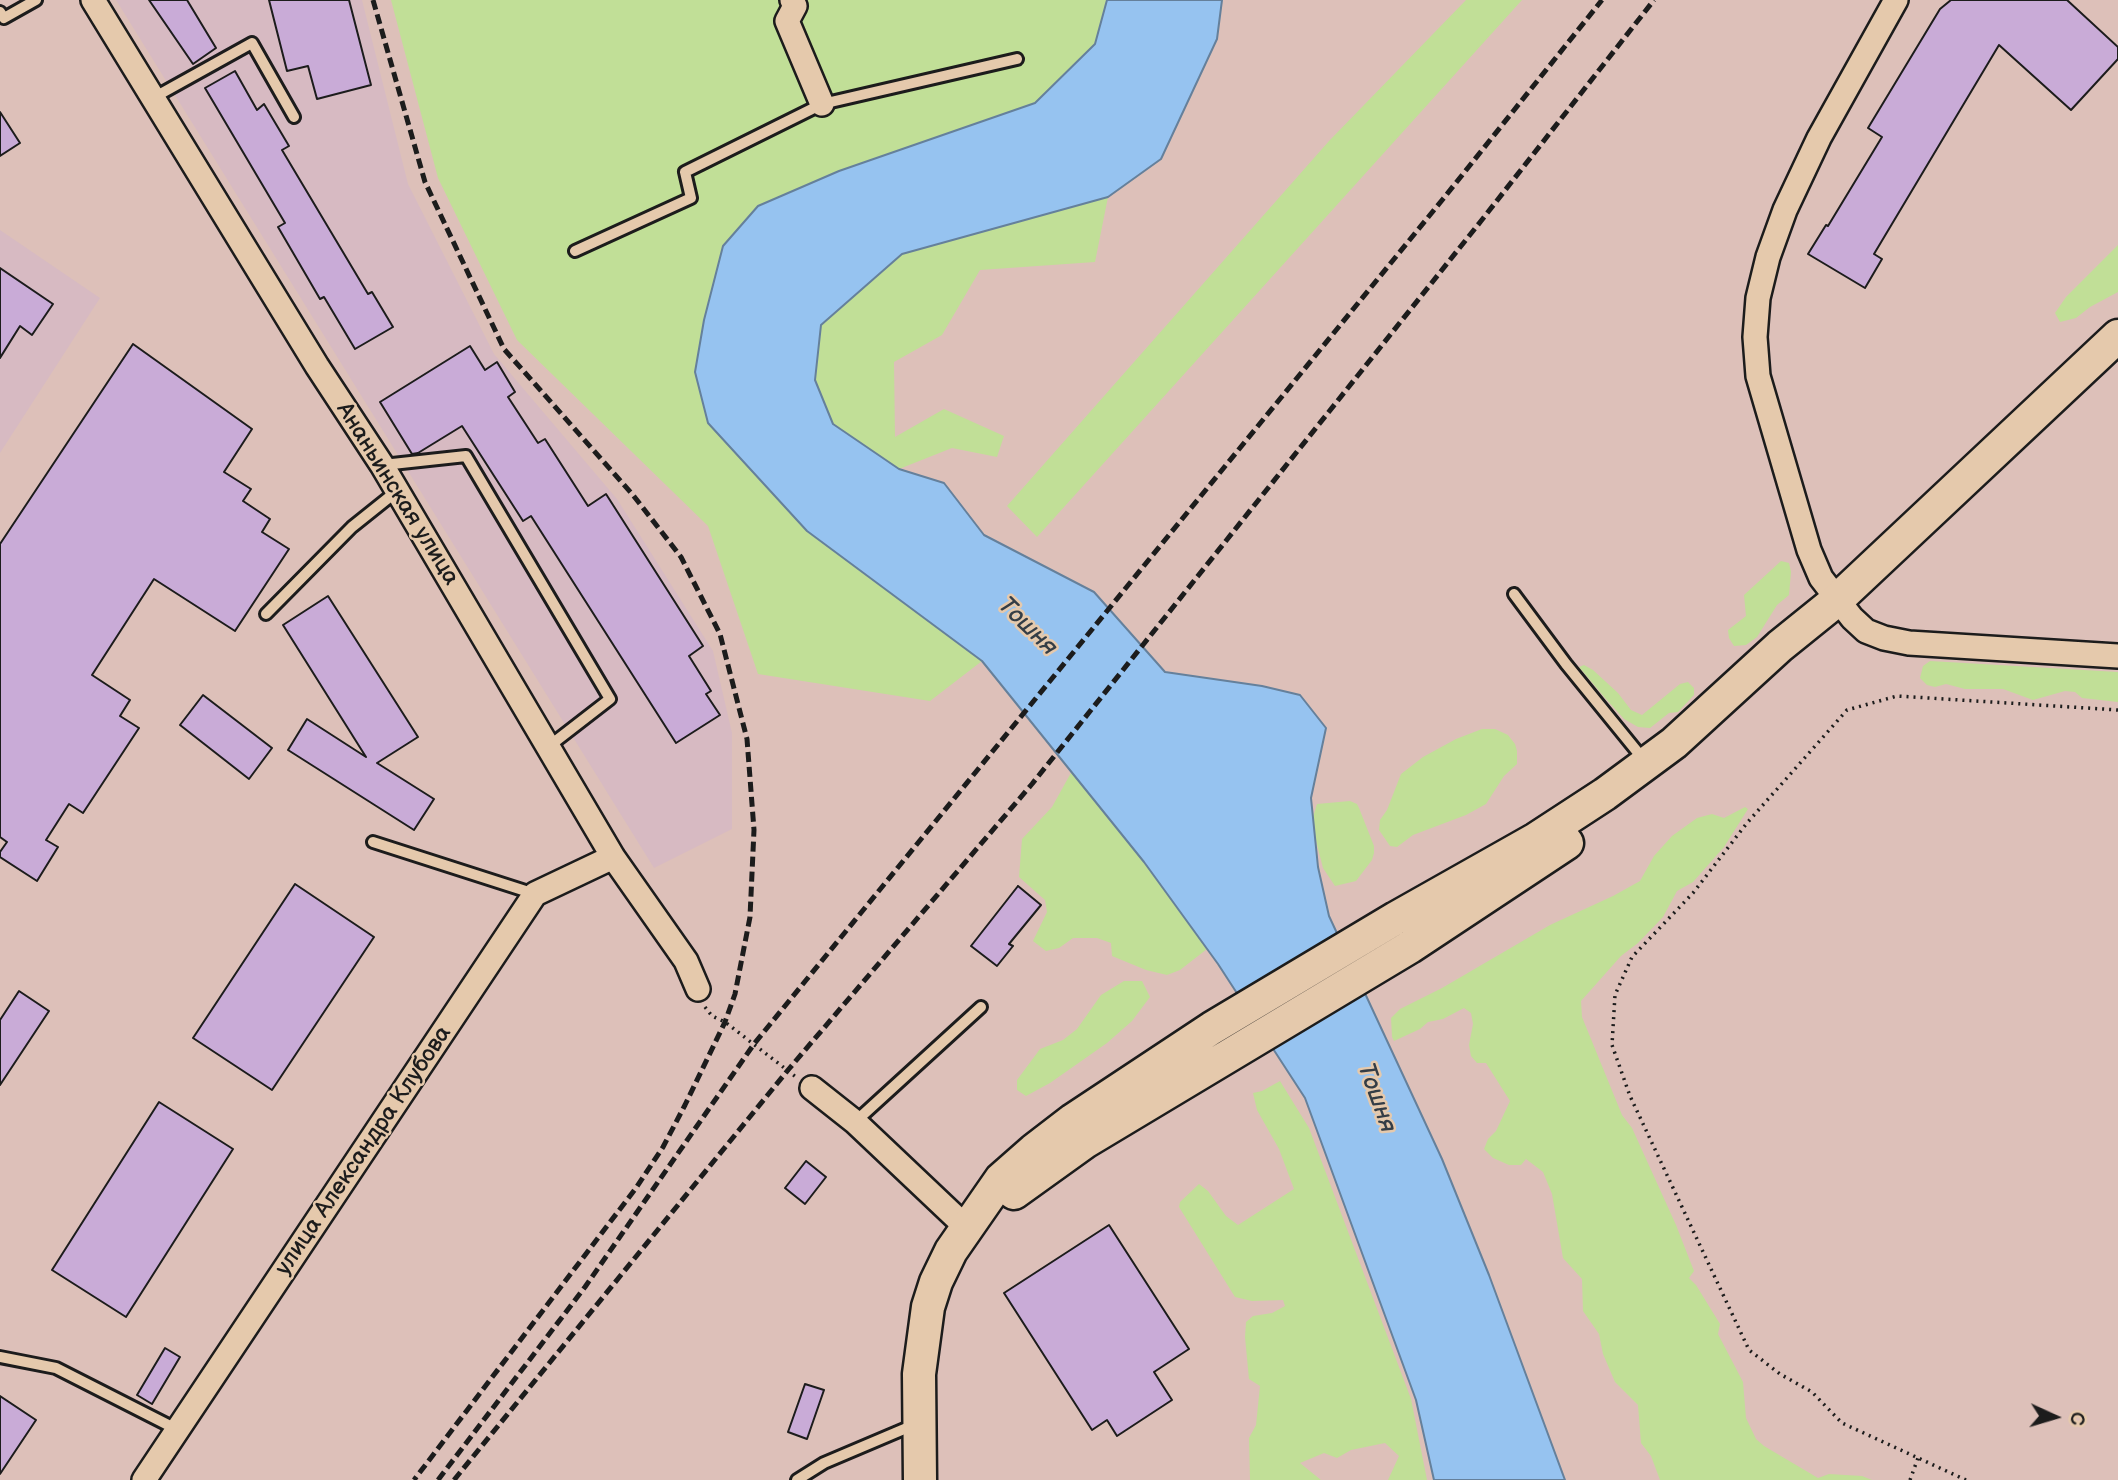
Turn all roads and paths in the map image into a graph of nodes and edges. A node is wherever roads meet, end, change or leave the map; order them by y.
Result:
1 (36, 0) edge
2 (93, 0) edge
3 (1896, 0) edge
4 (799, 2) edge
5 (0, 12) edge
6 (1017, 59) dead end
7 (152, 98) junction
8 (822, 104) junction
9 (294, 117) dead end
10 (575, 251) dead end
11 (2118, 337) edge
12 (382, 466) junction
13 (397, 491) junction
14 (1514, 594) dead end
15 (1837, 600) junction
16 (266, 614) dead end
17 (2118, 656) edge
18 (2118, 710) edge
19 (548, 747) junction
20 (1646, 763) junction
21 (373, 842) dead end
22 (613, 857) junction
23 (535, 894) junction
24 (698, 989) joint
25 (981, 1007) dead end
26 (812, 1088) joint
27 (855, 1122) junction
28 (967, 1228) junction
29 (0, 1357) edge
30 (919, 1423) junction
31 (178, 1430) junction
32 (1917, 1458) junction
33 (144, 1480) edge
34 (797, 1480) edge
35 (920, 1480) edge
36 (1910, 1480) edge
37 (1966, 1480) edge

1 - 5 lane
2 - 7 street, Ананьинская улица
3 - 15 street
4 - 8 street
6 - 8 lane
7 - 9 lane
7 - 12 street, Ананьинская улица
8 - 10 lane
11 - 15 main road
12 - 13 street, Ананьинская улица
12 - 19 lane
13 - 16 lane
13 - 19 street, Ананьинская улица
14 - 20 lane
15 - 17 street
15 - 20 main road
15 - 28 main road
18 - 32 path
19 - 22 street, Ананьинская улица
20 - 28 main road
21 - 23 lane
22 - 23 street
22 - 24 street, Ананьинская улица
23 - 31 street, улица Александра Клубова
24 - 26 path
25 - 27 lane
26 - 27 street
27 - 28 street
28 - 30 main road
29 - 31 lane
30 - 34 lane
30 - 35 main road
31 - 33 street, улица Александра Клубова
32 - 36 path
32 - 37 path

